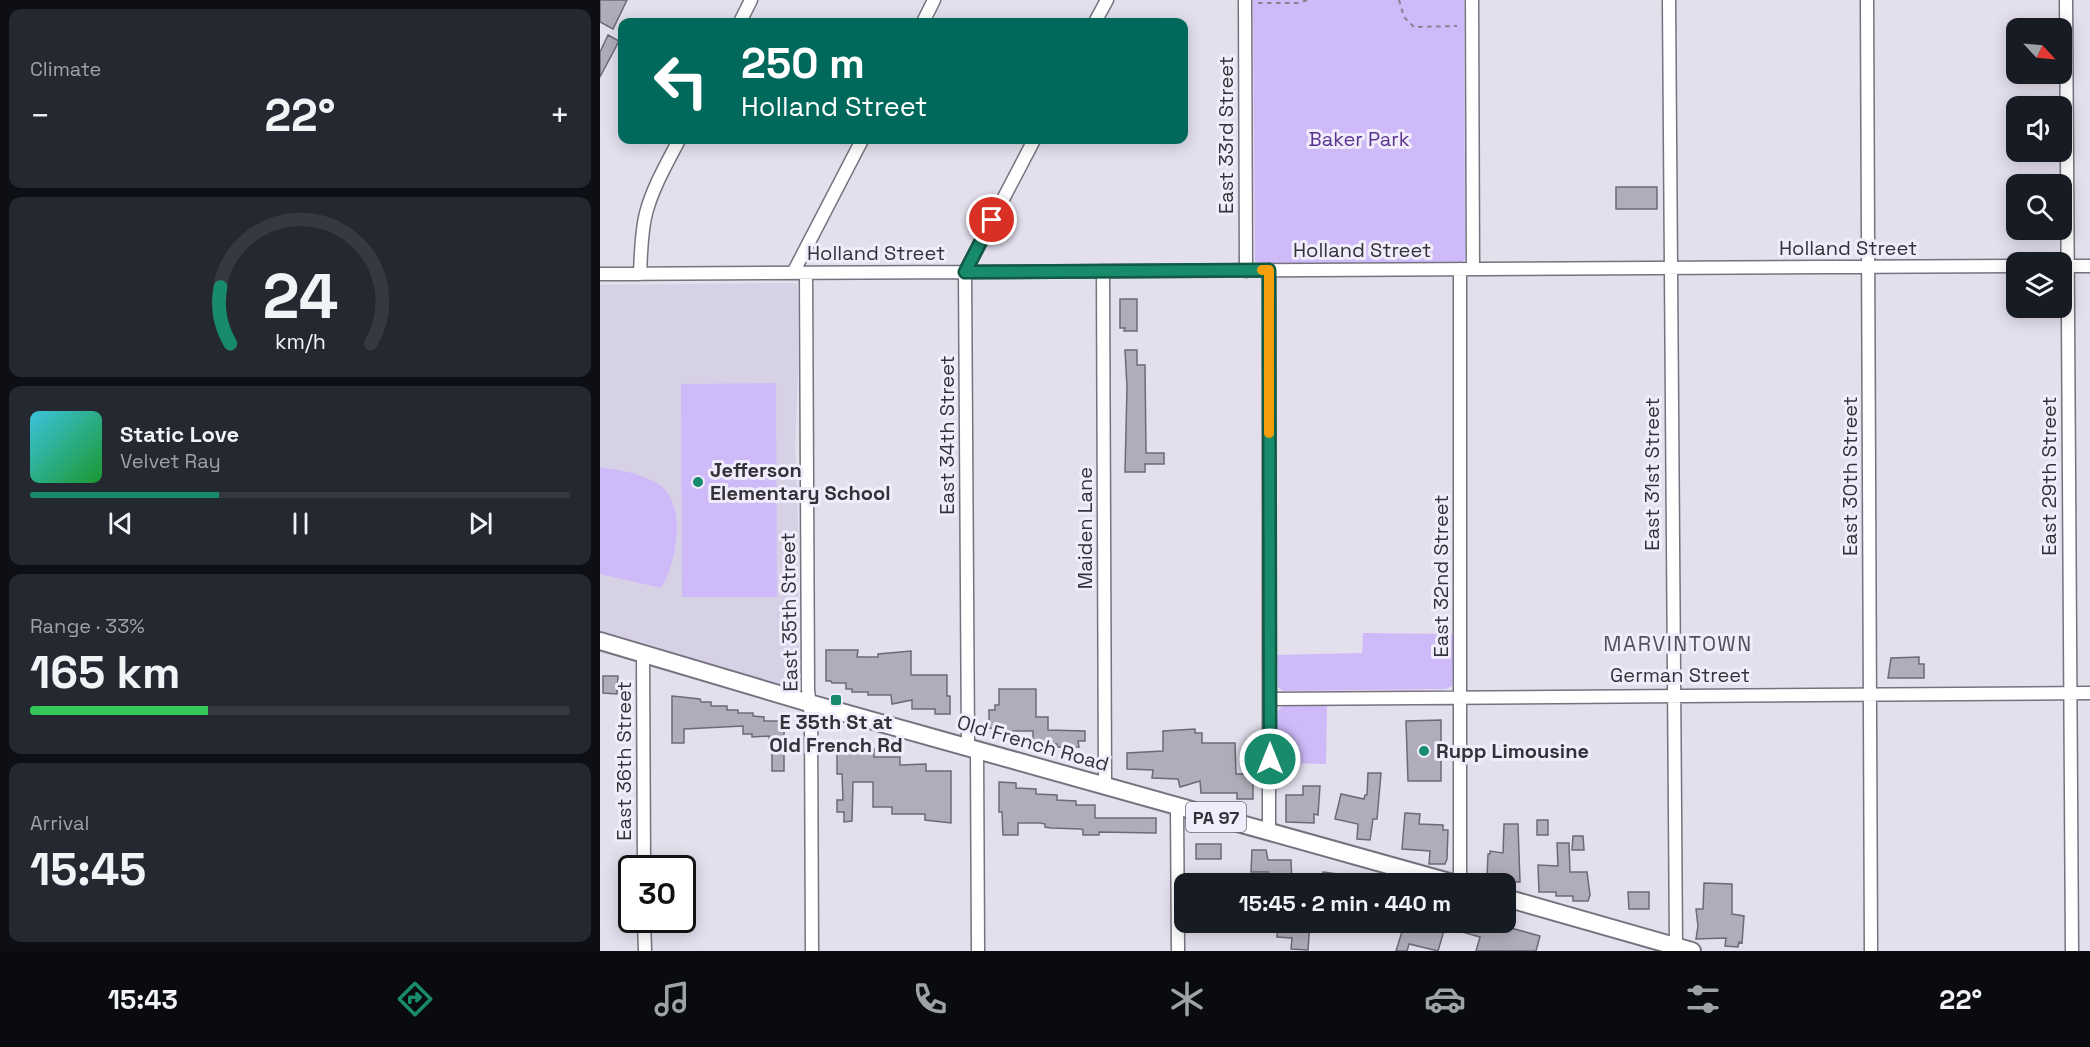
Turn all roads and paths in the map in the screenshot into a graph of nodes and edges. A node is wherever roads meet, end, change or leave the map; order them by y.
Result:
1 (751, 0) edge
2 (934, 0) edge
3 (1107, 0) edge
4 (1308, 0) edge
5 (1400, 0) edge
6 (1472, 0) edge
7 (1669, 0) edge
8 (1867, 0) edge
9 (2067, 0) edge
10 (1251, 1) edge
11 (742, 18) edge
12 (925, 18) edge
13 (1097, 18) edge
14 (1457, 26) dead end
15 (677, 144) edge
16 (860, 144) edge
17 (1032, 144) edge
18 (2064, 252) edge
19 (2006, 266) edge
20 (2072, 266) edge
21 (2090, 266) edge
22 (1869, 267) junction
23 (1670, 268) junction
24 (1460, 269) junction
25 (1473, 269) junction
26 (1269, 270) junction
27 (1102, 271) junction
28 (1246, 271) junction
29 (965, 272) junction
30 (800, 273) junction
31 (600, 274) edge
32 (640, 274) junction
33 (2065, 318) edge
34 (600, 641) edge
35 (643, 654) junction
36 (1871, 693) junction
37 (2070, 693) junction
38 (2090, 693) edge
39 (1673, 695) junction
40 (1461, 697) junction
41 (1270, 699) junction
42 (809, 703) junction
43 (972, 748) junction
44 (1105, 785) junction
45 (1177, 806) junction
46 (1269, 832) junction
47 (644, 855) edge
48 (1418, 873) edge
49 (1458, 873) edge
50 (1516, 901) edge
51 (645, 933) edge
52 (1684, 949) edge
53 (645, 951) edge
54 (812, 951) edge
55 (978, 951) edge
56 (1178, 951) edge
57 (1871, 951) edge
58 (2072, 951) edge

1 - 11 street
2 - 12 street
3 - 13 street
4 - 10 path
5 - 14 path
6 - 25 street
7 - 23 street, East 31st Street
8 - 22 street, East 30th Street
9 - 18 street, East 29th Street
10 - 28 street, East 33rd Street
15 - 32 street
16 - 30 street, East 35th Street
17 - 29 street, East 34th Street
19 - 22 street, Holland Street
20 - 21 street
22 - 23 street, Holland Street
22 - 36 street, East 30th Street
23 - 25 street, Holland Street
23 - 39 street, East 31st Street
24 - 25 street, Holland Street
24 - 26 street, Holland Street
24 - 40 street, East 32nd Street
26 - 28 street, Holland Street
26 - 41 street
27 - 28 street, Holland Street
27 - 29 street, Holland Street
27 - 44 street, Maiden Lane
29 - 30 street, Holland Street
29 - 43 street, East 34th Street
30 - 32 street, Holland Street
30 - 42 street, East 35th Street
31 - 32 street, Holland Street
33 - 37 street, East 29th Street
34 - 35 main road, Old French Road / PA 97
35 - 42 main road, Old French Road / PA 97
35 - 47 street, East 36th Street
36 - 37 street, German Street
36 - 39 street, German Street
36 - 57 street, East 30th Street
37 - 38 street, German Street
37 - 58 street, East 29th Street
39 - 40 street, German Street
39 - 52 street, East 31st Street
40 - 41 street, German Street
40 - 49 street, East 32nd Street
41 - 46 street
42 - 43 main road, Old French Road / PA 97
42 - 54 street, East 35th Street
43 - 44 main road, Old French Road / PA 97
43 - 55 street, East 34th Street
44 - 45 main road, Old French Road / PA 97
45 - 46 main road, Old French Road / PA 97
45 - 56 street
46 - 48 main road, Old French Road / PA 97
50 - 52 main road
51 - 53 street

